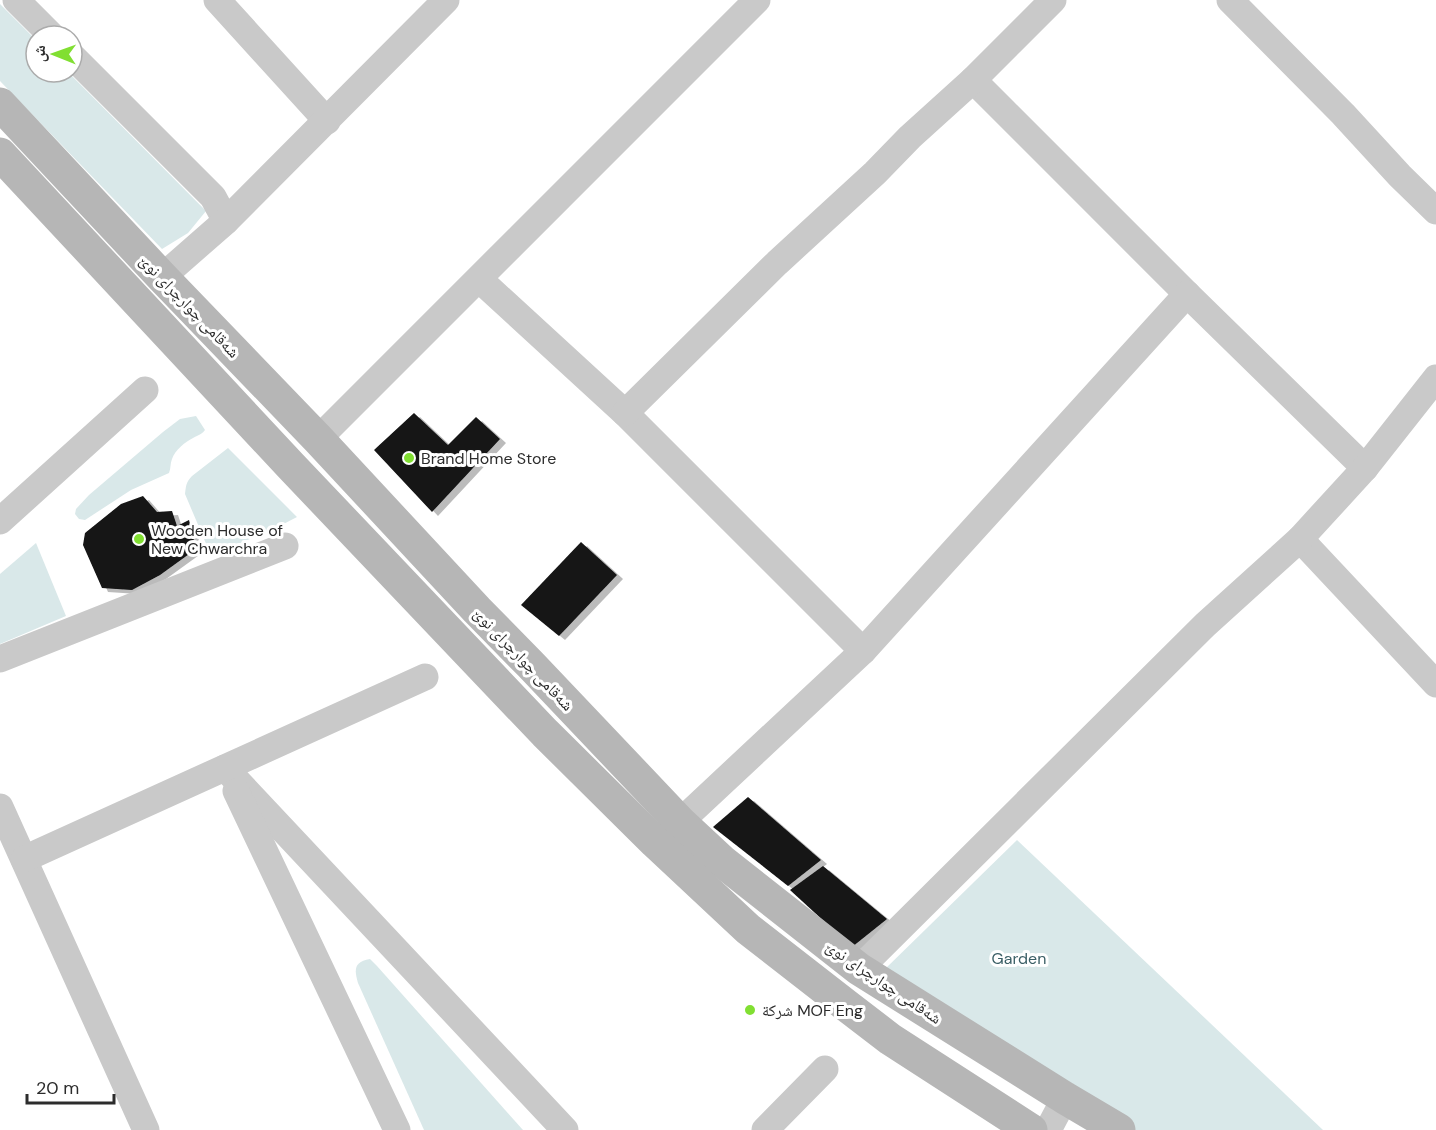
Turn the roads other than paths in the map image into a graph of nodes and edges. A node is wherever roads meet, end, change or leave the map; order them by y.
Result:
1 (16, 0) edge
2 (217, 0) edge
3 (446, 0) edge
4 (757, 0) edge
5 (1053, 0) edge
6 (1230, 0) edge
7 (40, 24) edge
8 (84, 68) edge
9 (973, 80) junction
10 (0, 104) edge
11 (327, 121) junction
12 (0, 154) edge
13 (1436, 211) edge
14 (226, 221) junction
15 (162, 277) junction
16 (479, 279) junction
17 (1187, 294) junction
18 (1436, 378) edge
19 (145, 390) dead end
20 (624, 413) junction
21 (318, 439) junction
22 (1365, 468) junction
23 (0, 521) edge
24 (1300, 538) junction
25 (285, 546) dead end
26 (863, 651) junction
27 (0, 659) edge
28 (425, 677) dead end
29 (1436, 684) edge
30 (225, 768) junction
31 (0, 807) edge
32 (680, 822) junction
33 (24, 860) junction
34 (859, 969) junction
35 (825, 1069) dead end
36 (1065, 1098) junction
37 (1108, 1127) edge
38 (146, 1130) edge
39 (397, 1130) edge
40 (565, 1130) edge
41 (765, 1130) edge
42 (1031, 1130) edge
43 (1048, 1130) edge

1 - 7 street
2 - 11 street
3 - 11 street
4 - 16 street
5 - 9 street
6 - 13 street
8 - 14 street
9 - 17 street
9 - 20 street
10 - 15 street, شەقامی چوارچرای نوێ
11 - 14 street
12 - 42 street, شەقامی چوارچرای نوێ
14 - 15 street
15 - 21 street, شەقامی چوارچرای نوێ
16 - 20 street
16 - 21 street
17 - 22 street
17 - 26 street
18 - 22 street
19 - 23 street
20 - 26 street
21 - 32 street, شەقامی چوارچرای نوێ
22 - 24 street
24 - 29 street
24 - 34 street
25 - 27 street
26 - 32 street
28 - 30 street
30 - 33 street
30 - 39 street
30 - 40 street
31 - 33 street
32 - 34 street, شەقامی چوارچرای نوێ
33 - 38 street
34 - 36 street, شەقامی چوارچرای نوێ
35 - 41 street
36 - 37 street, شەقامی چوارچرای نوێ
36 - 43 street

